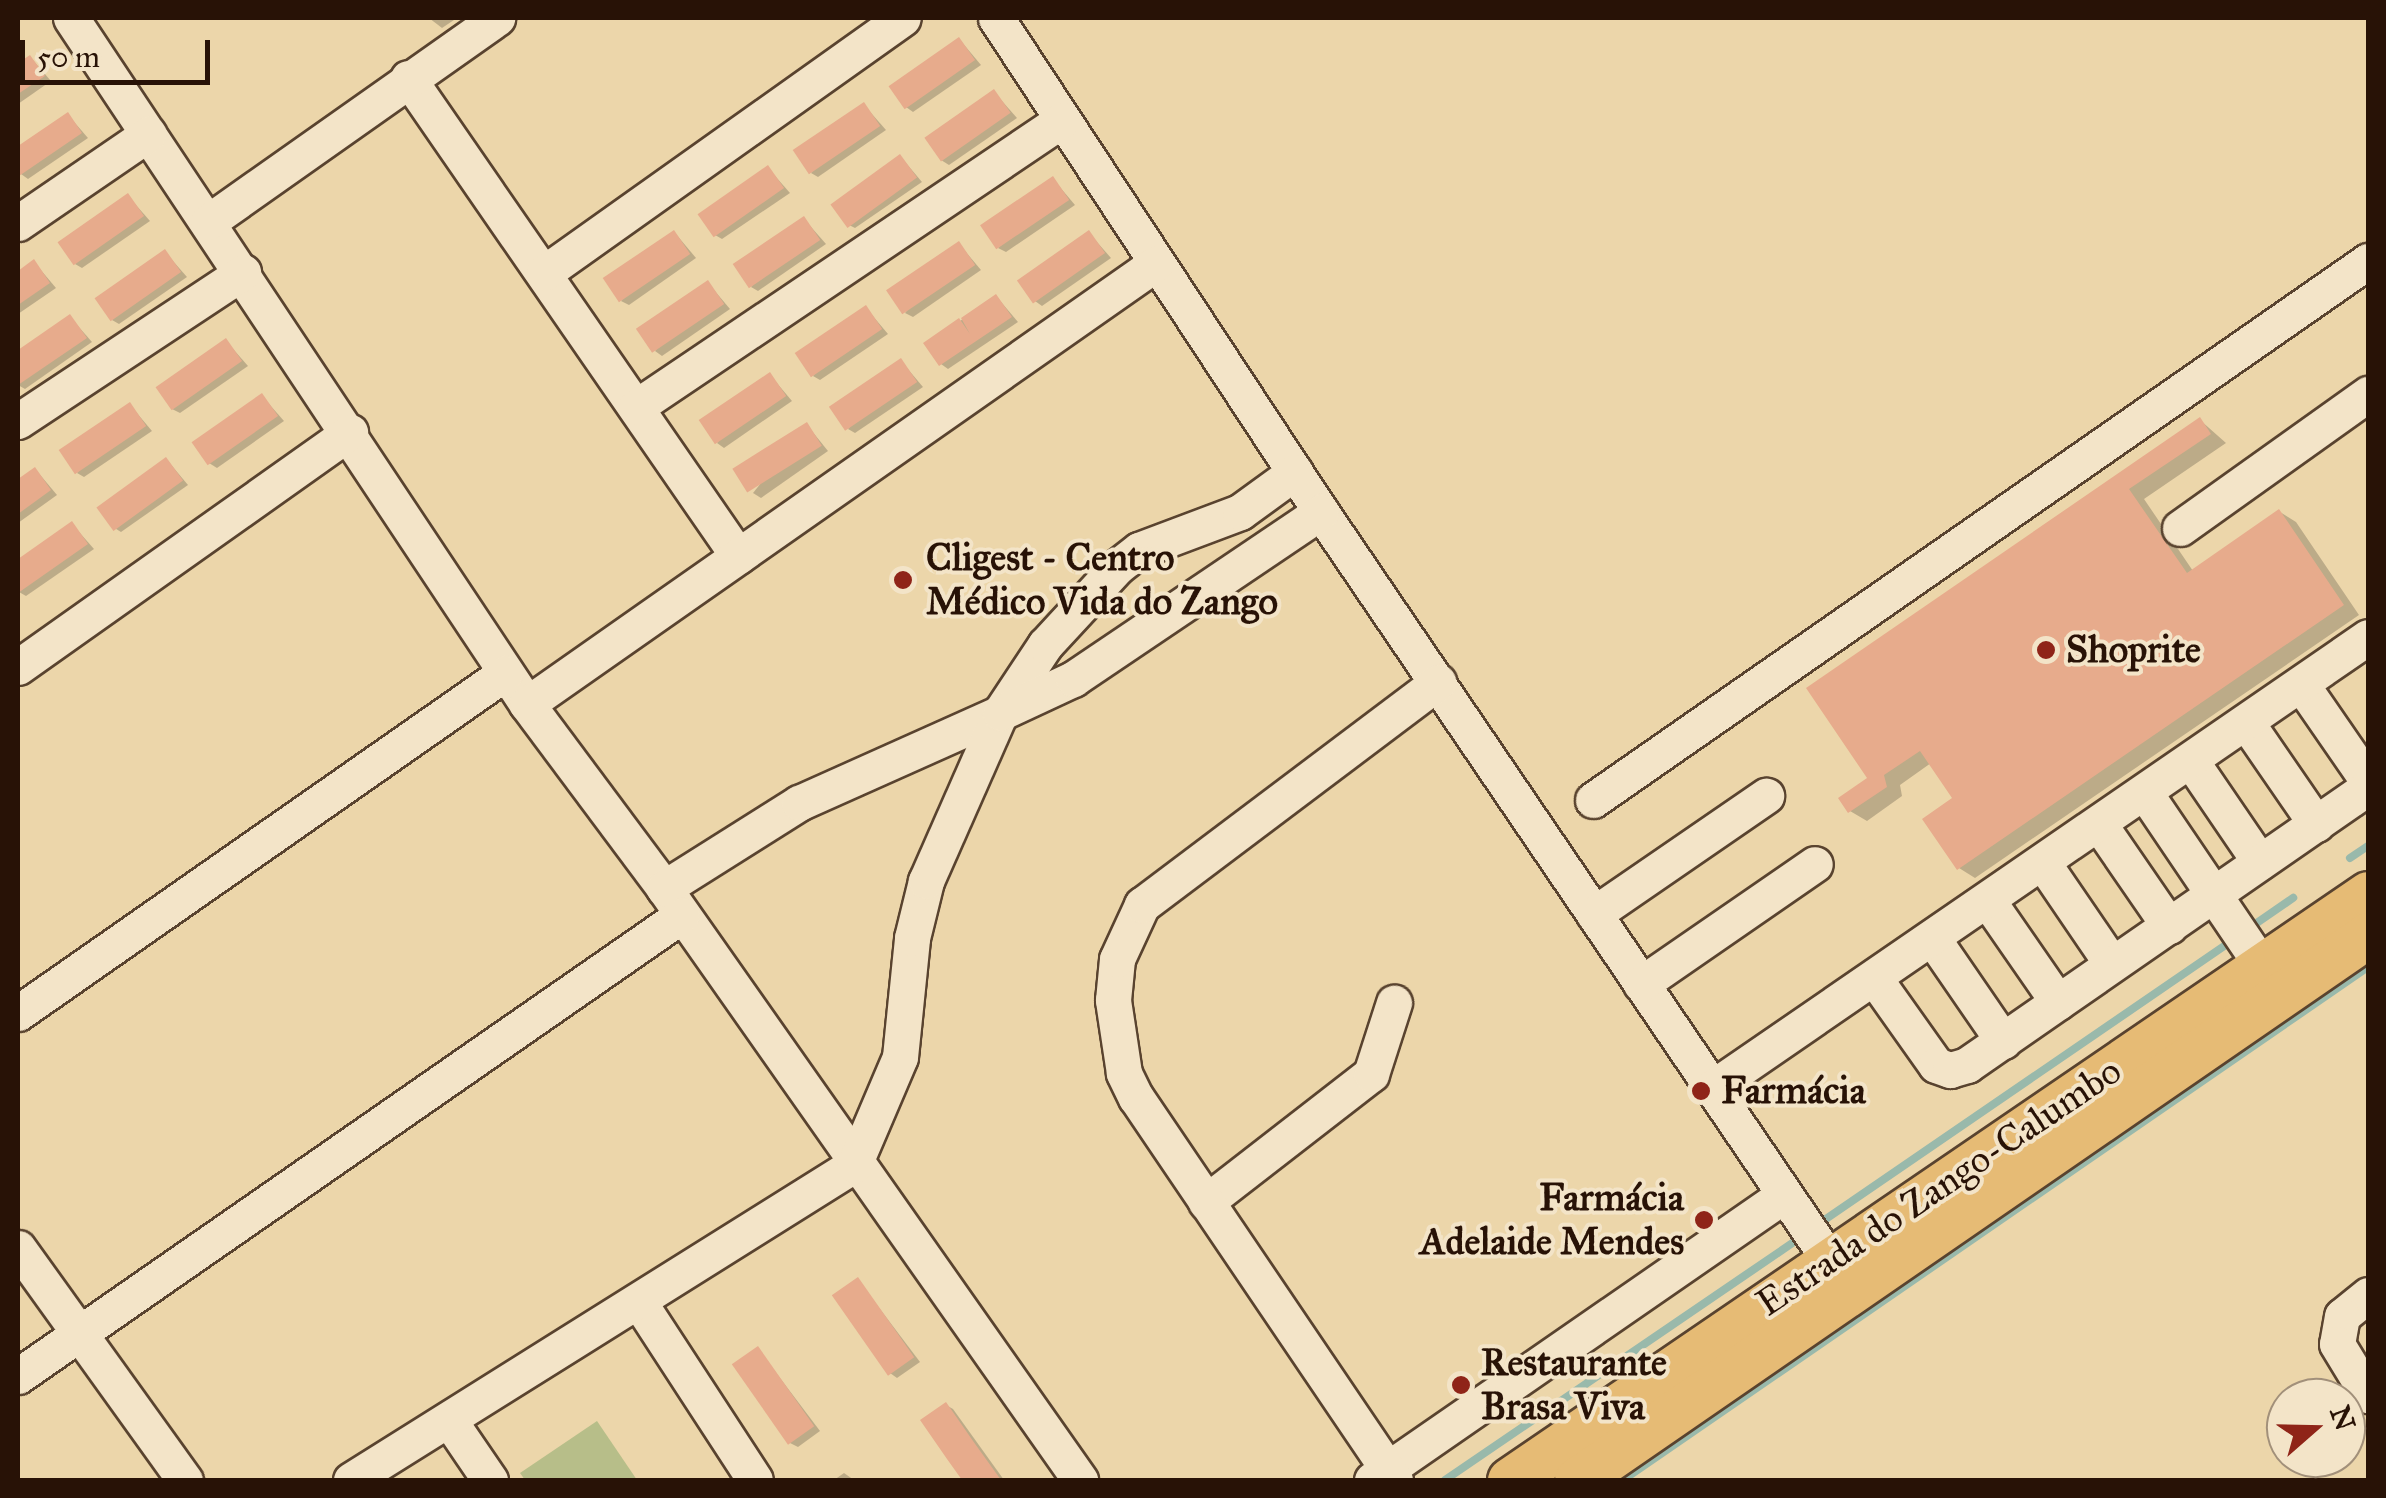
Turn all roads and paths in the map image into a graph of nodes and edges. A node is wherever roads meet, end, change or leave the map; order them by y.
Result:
1 (72, 18) edge
2 (497, 18) edge
3 (903, 18) edge
4 (996, 18) edge
5 (408, 78) junction
6 (1062, 120) junction
7 (148, 134) junction
8 (208, 222) junction
9 (18, 223) edge
10 (2368, 261) edge
11 (1155, 264) junction
12 (242, 272) junction
13 (544, 273) junction
14 (2368, 394) edge
15 (636, 407) junction
16 (18, 421) edge
17 (350, 432) junction
18 (1295, 472) junction
19 (1240, 512) junction
20 (1322, 512) junction
21 (2180, 528) dead end
22 (1165, 541) junction
23 (1240, 553) junction
24 (738, 556) junction
25 (2364, 649) edge
26 (18, 668) edge
27 (505, 673) junction
28 (1438, 682) junction
29 (2301, 684) junction
30 (527, 704) junction
31 (1000, 713) junction
32 (2246, 722) junction
33 (2190, 761) junction
34 (2368, 784) edge
35 (2145, 792) junction
36 (1766, 796) dead end
37 (1594, 800) dead end
38 (2099, 824) junction
39 (2316, 824) junction
40 (2043, 862) junction
41 (2260, 862) junction
42 (1815, 864) dead end
43 (2214, 894) junction
44 (2368, 894) edge
45 (673, 901) junction
46 (1988, 901) junction
47 (1594, 914) junction
48 (2169, 926) junction
49 (2368, 935) edge
50 (1933, 939) junction
51 (2248, 945) junction
52 (2112, 964) junction
53 (1876, 979) junction
54 (1641, 984) junction
55 (2058, 1002) junction
56 (1394, 1003) dead end
57 (18, 1012) edge
58 (2003, 1041) junction
59 (1712, 1088) junction
60 (854, 1165) junction
61 (1206, 1202) junction
62 (1808, 1230) junction
63 (18, 1248) edge
64 (18, 1268) edge
65 (2368, 1295) edge
66 (639, 1302) junction
67 (76, 1338) junction
68 (18, 1376) edge
69 (2368, 1395) edge
70 (449, 1420) junction
71 (1385, 1477) edge
72 (185, 1480) edge
73 (351, 1480) edge
74 (490, 1480) edge
75 (755, 1480) edge
76 (1080, 1480) edge
77 (1510, 1480) edge
78 (1577, 1480) edge

1 - 7 street
2 - 5 street
3 - 13 street
4 - 6 street
5 - 8 street
5 - 13 street
6 - 11 street
6 - 15 street
7 - 8 street
7 - 9 street
8 - 12 street
10 - 37 street
11 - 18 street
11 - 24 street
12 - 16 street
12 - 17 street
13 - 15 street
14 - 21 street
15 - 24 street
17 - 26 street
17 - 27 street
18 - 19 street
18 - 20 street
19 - 22 street
19 - 23 street
20 - 23 street
20 - 28 street
22 - 23 street
22 - 31 street
23 - 31 street
24 - 30 street
25 - 29 street
27 - 30 street
27 - 57 street
28 - 47 street
28 - 61 street
29 - 32 street
29 - 34 street
30 - 45 street
31 - 45 street
31 - 60 street
32 - 33 street
32 - 39 street
33 - 35 street
33 - 41 street
34 - 39 street
35 - 38 street
35 - 43 street
36 - 47 street
38 - 40 street
38 - 48 street
39 - 41 street
40 - 46 street
40 - 52 street
41 - 43 street
42 - 54 street
43 - 48 street
43 - 51 street
44 - 51 main road, Estrada do Zango-Calumbo
45 - 60 street
45 - 67 street
46 - 50 street
46 - 55 street
47 - 54 street
48 - 52 street
49 - 78 main road
50 - 53 street
50 - 58 street
51 - 62 main road, Estrada do Zango-Calumbo
52 - 55 street
53 - 58 street
53 - 59 street
54 - 59 street
55 - 58 street
56 - 61 street
59 - 62 street
60 - 66 street
60 - 76 street
61 - 71 street
62 - 71 street
62 - 77 main road, Estrada do Zango-Calumbo
63 - 67 street
64 - 67 street
65 - 69 street
66 - 70 street
66 - 75 street
67 - 68 street
67 - 72 street
70 - 73 street
70 - 74 street

